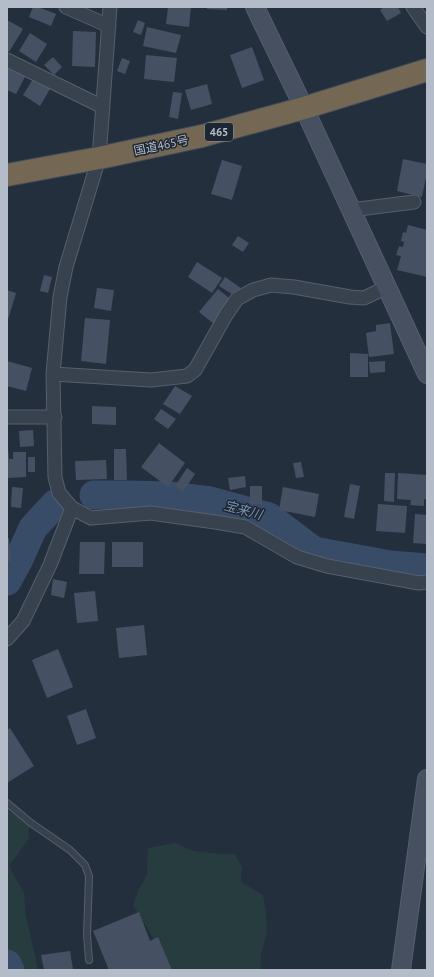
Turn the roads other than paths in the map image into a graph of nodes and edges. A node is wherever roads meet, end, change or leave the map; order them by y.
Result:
1 (66, 7) edge
2 (110, 7) edge
3 (255, 7) edge
4 (413, 7) edge
5 (108, 26) junction
6 (427, 27) edge
7 (7, 60) edge
8 (427, 70) edge
9 (103, 108) junction
10 (304, 108) junction
11 (99, 158) junction
12 (7, 175) edge
13 (414, 202) dead end
14 (351, 210) junction
15 (387, 287) junction
16 (54, 374) junction
17 (427, 374) edge
18 (55, 417) junction
19 (7, 418) edge
20 (72, 508) junction
21 (427, 582) edge
22 (7, 639) edge
23 (427, 779) edge
24 (7, 802) edge
25 (89, 960) dead end
26 (401, 970) edge

1 - 5 street
2 - 5 street
3 - 10 street
4 - 6 street
5 - 9 street
7 - 9 street
8 - 10 highway, 国道465号 / 465
9 - 11 street
10 - 11 highway, 国道465号 / 465
10 - 14 street
11 - 12 highway, 国道465号 / 465
11 - 16 street
13 - 14 street
14 - 15 street
15 - 16 street
15 - 17 street
16 - 18 street
18 - 19 street
18 - 20 street
20 - 21 street
20 - 22 street
23 - 26 street
24 - 25 lane

